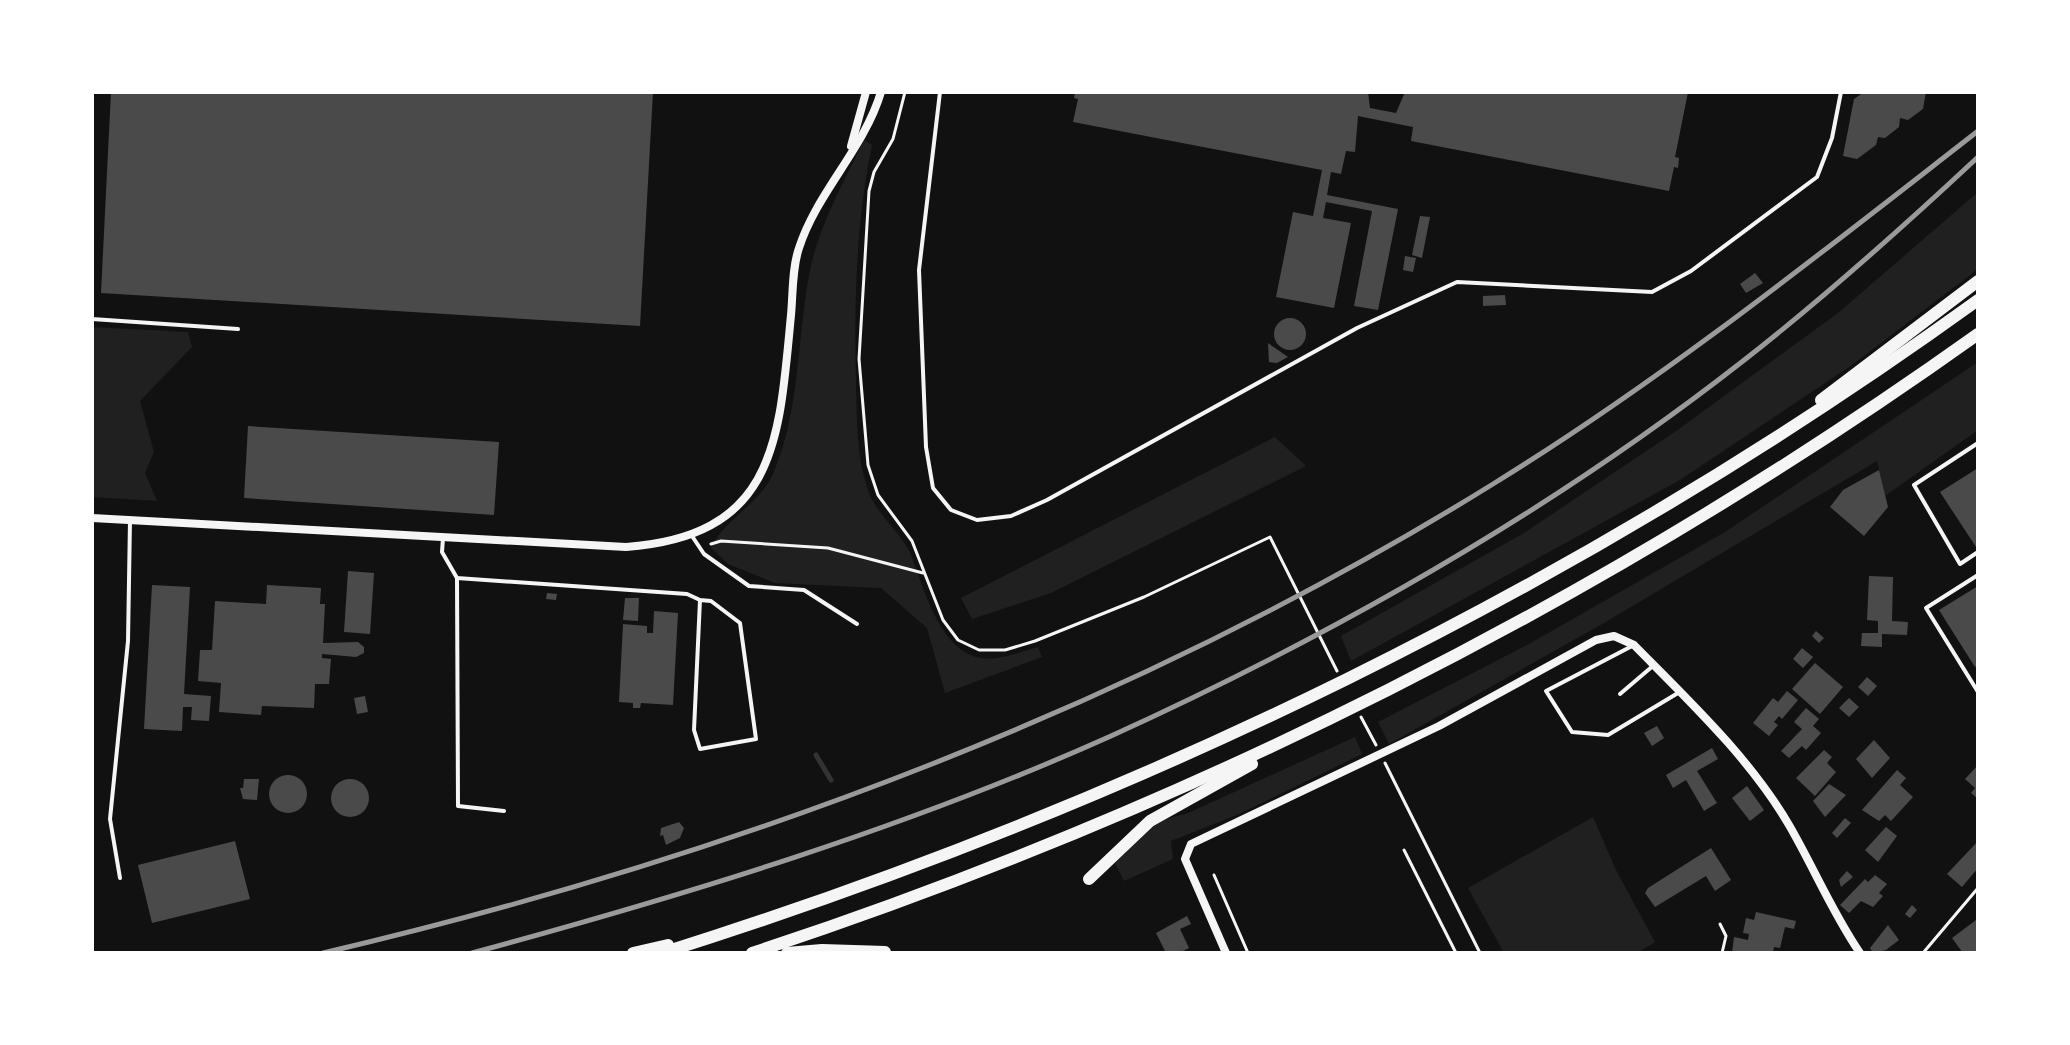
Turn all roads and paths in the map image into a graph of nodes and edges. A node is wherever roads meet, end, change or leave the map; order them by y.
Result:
1 (866, 92) edge
2 (881, 92) edge
3 (905, 92) edge
4 (940, 92) edge
5 (1841, 92) edge
6 (850, 151) junction
7 (1978, 281) edge
8 (1978, 300) edge
9 (92, 319) edge
10 (238, 329) dead end
11 (1978, 334) edge
12 (1978, 443) edge
13 (1742, 460) junction
14 (92, 518) edge
15 (130, 520) junction
16 (443, 536) junction
17 (692, 536) junction
18 (699, 547) junction
19 (1978, 552) edge
20 (923, 573) junction
21 (1978, 575) edge
22 (457, 578) junction
23 (700, 600) junction
24 (857, 624) dead end
25 (1634, 645) junction
26 (1654, 665) junction
27 (1343, 682) dead end
28 (1978, 692) edge
29 (1678, 693) junction
30 (1382, 694) junction
31 (1620, 694) dead end
32 (1358, 710) dead end
33 (504, 811) dead end
34 (1404, 850) dead end
35 (1214, 875) dead end
36 (120, 878) dead end
37 (1089, 879) dead end
38 (1978, 888) edge
39 (1720, 924) dead end
40 (729, 932) junction
41 (885, 952) edge
42 (633, 953) edge
43 (662, 953) edge
44 (752, 953) edge
45 (787, 953) edge
46 (1226, 953) edge
47 (1248, 953) edge
48 (1456, 953) edge
49 (1480, 953) edge
50 (1722, 953) edge
51 (1860, 953) edge
52 (1923, 953) edge

1 - 6 street
2 - 6 street
3 - 20 path
4 - 5 lane
6 - 17 street
7 - 13 highway
8 - 13 highway
9 - 10 lane
11 - 30 highway
12 - 19 lane
13 - 40 highway
14 - 15 street
15 - 16 street
15 - 36 lane
16 - 17 street
16 - 22 lane
17 - 18 lane
18 - 20 path
18 - 24 lane
20 - 27 path
21 - 28 lane
22 - 23 lane
22 - 33 lane
23 - 23 lane
25 - 26 street
25 - 29 lane
25 - 46 street
26 - 29 street
26 - 31 lane
29 - 51 street
30 - 37 highway
30 - 44 highway
32 - 49 path
34 - 48 path
35 - 47 path
38 - 52 path
39 - 50 path
40 - 42 highway
40 - 43 highway
41 - 45 highway

